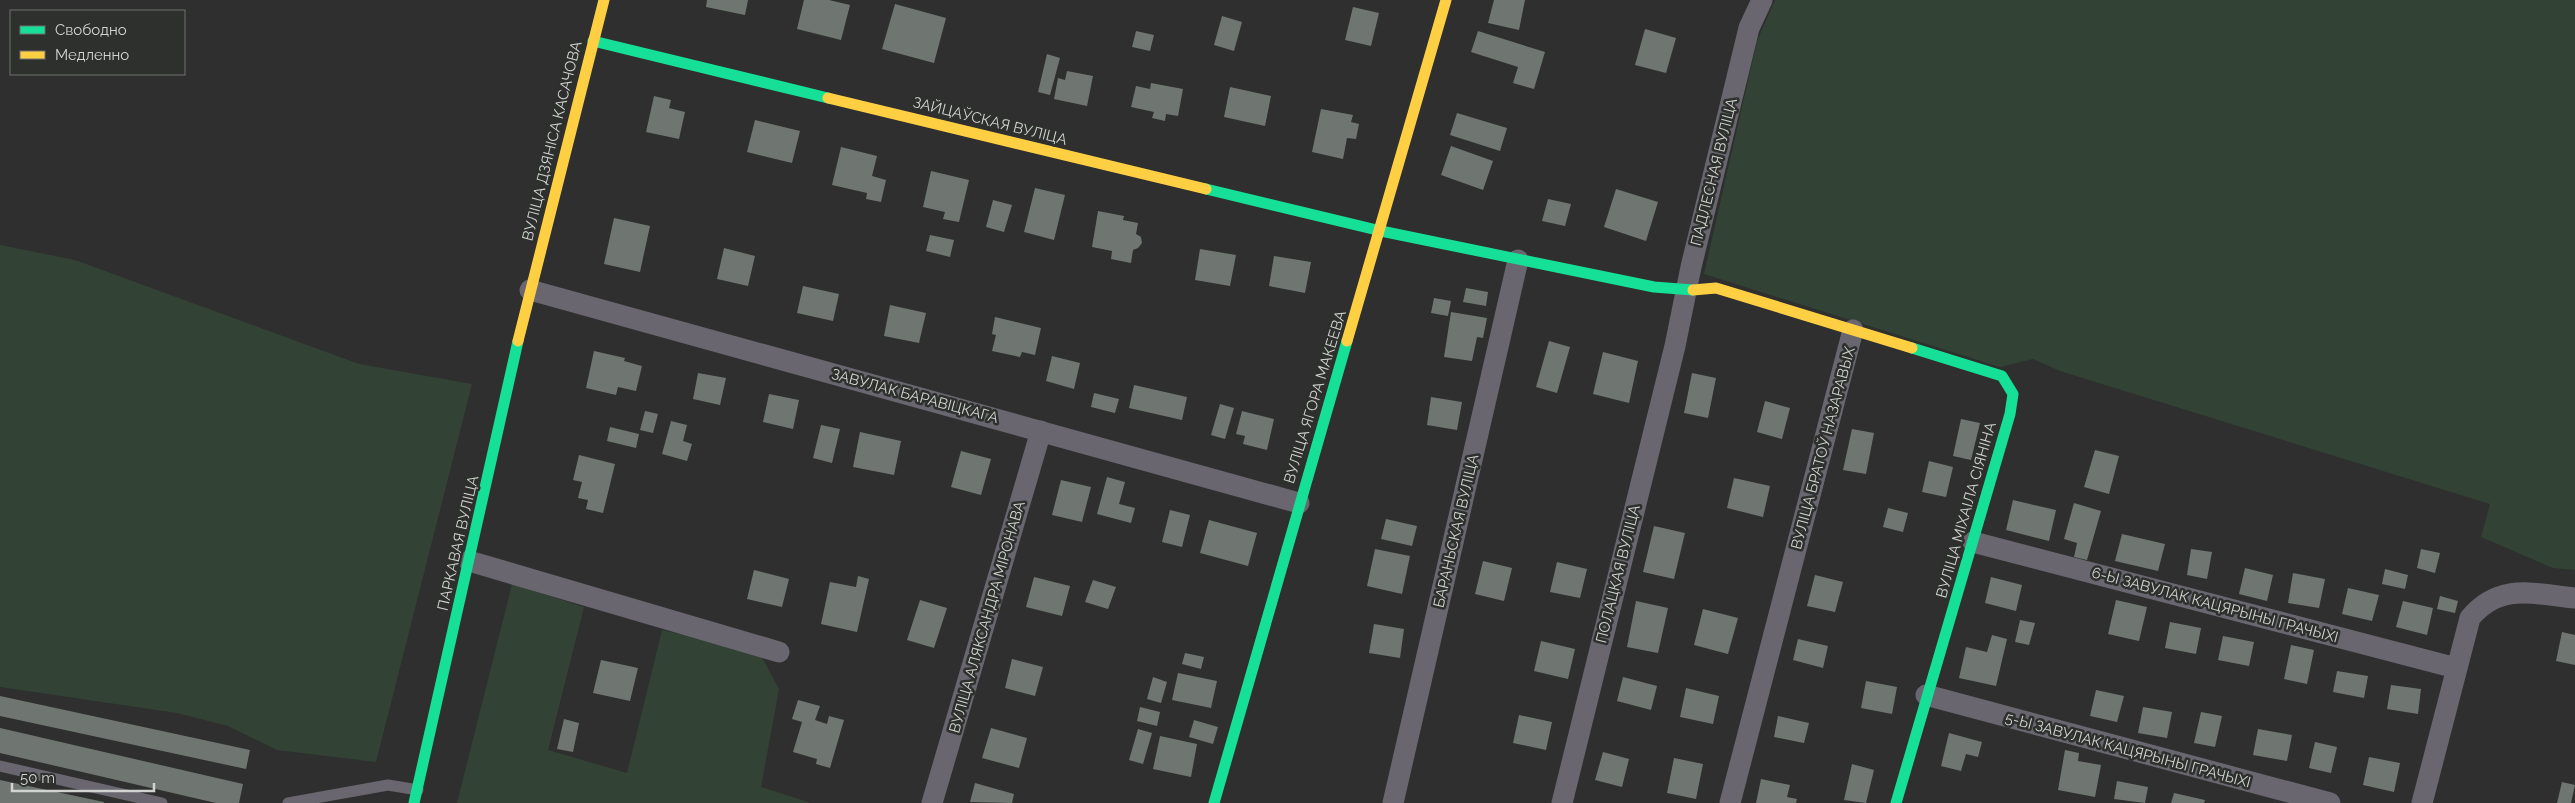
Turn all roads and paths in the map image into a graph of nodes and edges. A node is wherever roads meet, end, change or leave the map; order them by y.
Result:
1 (604, 0) edge
2 (1446, 0) edge
3 (1762, 0) edge
4 (593, 40) junction
5 (1381, 231) junction
6 (1518, 260) junction
7 (530, 290) junction
8 (1686, 292) junction
9 (1853, 330) junction
10 (1675, 346) joint
11 (1041, 431) junction
12 (1299, 503) junction
13 (1973, 542) junction
14 (469, 561) junction
15 (2575, 598) edge
16 (779, 652) dead end
17 (2456, 668) junction
18 (1926, 695) junction
19 (0, 766) edge
20 (418, 790) junction
21 (162, 803) edge
22 (288, 803) edge
23 (414, 803) edge
24 (932, 803) edge
25 (1214, 803) edge
26 (1393, 803) edge
27 (1562, 803) edge
28 (1730, 803) edge
29 (1896, 803) edge
30 (2330, 803) edge
31 (2422, 803) edge

1 - 4 street, ВУЛІЦА ДЗЯНІСА КАСАЧОВА
2 - 5 street, ВУЛІЦА ЯГОРА МАКЕЕВА
3 - 8 street, ПАДЛЕСНАЯ ВУЛІЦА
4 - 5 street, ЗАЙЦАЎСКАЯ ВУЛІЦА
4 - 7 street, ВУЛІЦА ДЗЯНІСА КАСАЧОВА
5 - 6 street, ВУЛІЦА БРАТОЎ НАЗАРАВЫХ
5 - 12 street, ВУЛІЦА ЯГОРА МАКЕЕВА
6 - 8 street, ВУЛІЦА БРАТОЎ НАЗАРАВЫХ
6 - 26 street, БАРАНЬСКАЯ ВУЛІЦА
7 - 11 street, ЗАВУЛАК БАРАВІЦКАГА
7 - 14 street, ПАРКАВАЯ ВУЛІЦА
8 - 9 street, ВУЛІЦА БРАТОЎ НАЗАРАВЫХ
8 - 10 street, ПАДЛЕСНАЯ ВУЛІЦА
9 - 13 street, ВУЛІЦА МІХАІЛА СІЯНІНА
9 - 28 street, ВУЛІЦА БРАТОЎ НАЗАРАВЫХ
10 - 27 street, ПОЛАЦКАЯ ВУЛІЦА
11 - 12 street, ЗАВУЛАК БАРАВІЦКАГА
11 - 24 street, ВУЛІЦА АЛЯКСАНДРА МІРОНАВА
12 - 25 street, ВУЛІЦА ЯГОРА МАКЕЕВА
13 - 17 street, 6-Ы ЗАВУЛАК КАЦЯРЫНЫ ГРАЧЫХІ
13 - 18 street, ВУЛІЦА МІХАІЛА СІЯНІНА
14 - 16 street
14 - 20 street, ПАРКАВАЯ ВУЛІЦА
15 - 17 street
17 - 31 street
18 - 29 street, ВУЛІЦА МІХАІЛА СІЯНІНА
18 - 30 street, 5-Ы ЗАВУЛАК КАЦЯРЫНЫ ГРАЧЫХІ
19 - 21 lane
20 - 22 lane
20 - 23 street, ПАРКАВАЯ ВУЛІЦА

